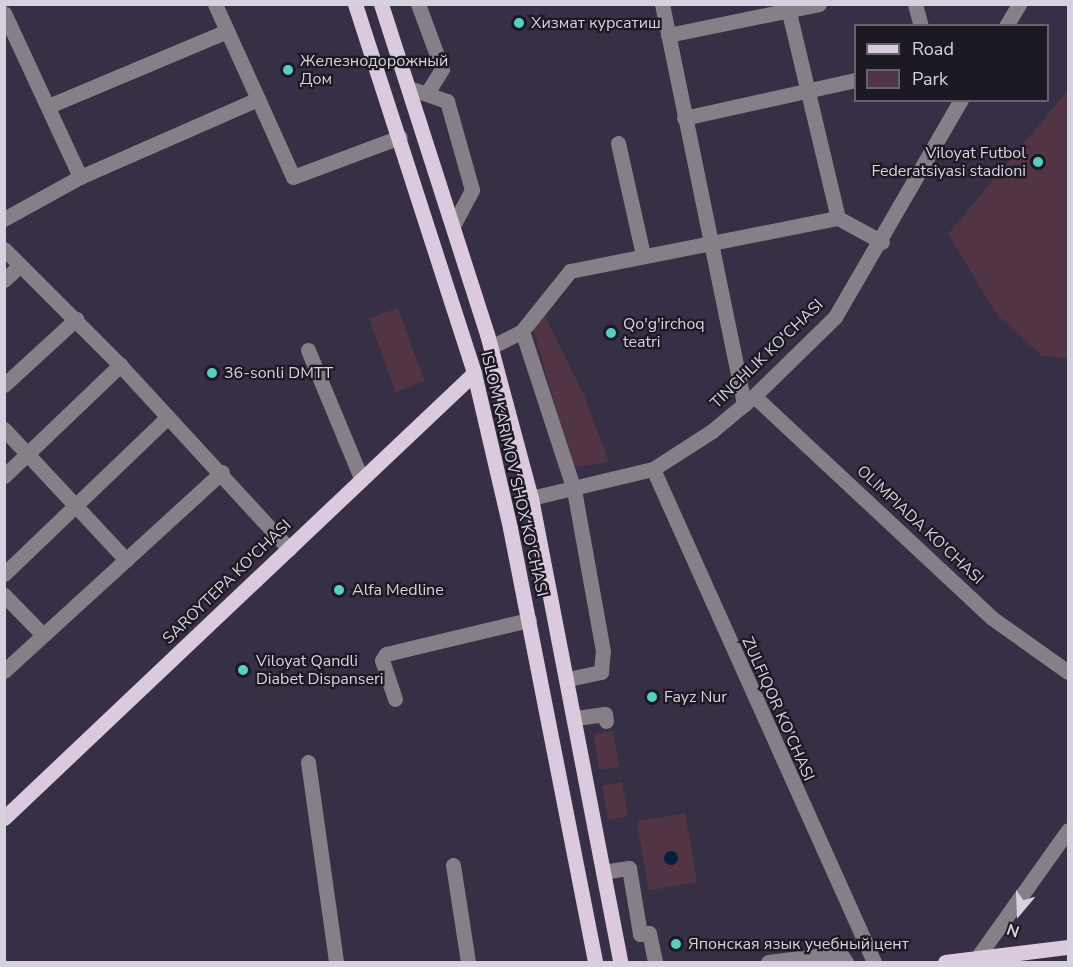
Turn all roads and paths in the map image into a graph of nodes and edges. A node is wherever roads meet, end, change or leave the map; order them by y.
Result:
1 (214, 4) edge
2 (355, 4) edge
3 (381, 4) edge
4 (418, 4) edge
5 (662, 4) edge
6 (819, 4) edge
7 (915, 4) edge
8 (1019, 4) edge
9 (788, 8) edge
10 (4, 13) edge
11 (920, 24) edge
12 (1007, 24) edge
13 (227, 31) junction
14 (668, 35) junction
15 (854, 81) edge
16 (412, 89) junction
17 (810, 91) junction
18 (427, 93) junction
19 (258, 99) junction
20 (960, 102) edge
21 (51, 105) junction
22 (684, 118) junction
23 (400, 137) junction
24 (618, 143) dead end
25 (80, 177) junction
26 (838, 218) junction
27 (4, 219) edge
28 (454, 224) junction
29 (709, 240) junction
30 (882, 242) junction
31 (4, 249) edge
32 (643, 255) junction
33 (20, 265) junction
34 (4, 280) edge
35 (76, 319) junction
36 (522, 331) junction
37 (491, 347) junction
38 (308, 350) dead end
39 (120, 365) junction
40 (474, 373) junction
41 (4, 385) edge
42 (749, 400) junction
43 (168, 417) junction
44 (4, 429) edge
45 (27, 453) junction
46 (653, 468) junction
47 (222, 472) junction
48 (4, 476) edge
49 (361, 477) junction
50 (574, 490) junction
51 (531, 498) junction
52 (76, 506) junction
53 (289, 549) junction
54 (126, 560) junction
55 (4, 574) edge
56 (4, 595) edge
57 (529, 620) junction
58 (43, 635) junction
59 (4, 671) edge
60 (1068, 672) edge
61 (568, 679) junction
62 (394, 699) dead end
63 (576, 718) junction
64 (606, 721) dead end
65 (308, 762) dead end
66 (6, 814) edge
67 (1068, 830) edge
68 (453, 865) dead end
69 (603, 872) junction
70 (1068, 946) edge
71 (975, 961) edge
72 (336, 963) edge
73 (468, 963) edge
74 (595, 963) edge
75 (620, 963) edge
76 (655, 963) edge
77 (768, 963) edge
78 (846, 963) edge
79 (874, 963) edge
80 (945, 963) edge

1 - 13 street
2 - 23 main road, ISLOM KARIMOV SHOX KO'CHASI
3 - 16 main road, ISLOM KARIMOV SHOX KO'CHASI
4 - 18 street
5 - 14 street
6 - 9 street
7 - 11 street
8 - 12 street
9 - 14 street
9 - 17 street
10 - 21 street
13 - 19 street
13 - 21 street
14 - 22 street
15 - 17 street
16 - 18 street
16 - 28 main road, ISLOM KARIMOV SHOX KO'CHASI
17 - 22 street
17 - 26 street
18 - 28 street
19 - 23 street
19 - 25 street
20 - 30 street, TINCHLIK KO'CHASI
21 - 25 street
22 - 29 street
23 - 40 main road, ISLOM KARIMOV SHOX KO'CHASI
24 - 32 street
25 - 27 street
26 - 29 street
26 - 30 street
28 - 37 main road, ISLOM KARIMOV SHOX KO'CHASI
29 - 32 street
29 - 42 street
30 - 42 street, TINCHLIK KO'CHASI
31 - 33 street
32 - 36 street
33 - 34 street
33 - 35 street
35 - 39 street
35 - 41 street
36 - 37 street
36 - 50 street
37 - 51 main road, ISLOM KARIMOV SHOX KO'CHASI
38 - 49 street
39 - 43 street
39 - 45 street
40 - 49 main road, SAROYTEPA KO'CHASI
40 - 57 main road, ISLOM KARIMOV SHOX KO'CHASI
42 - 46 street, TINCHLIK KO'CHASI
42 - 60 street, OLIMPIADA KO'CHASI
43 - 47 street
43 - 52 street
44 - 45 street
45 - 48 street
45 - 52 street
46 - 50 street, TINCHLIK KO'CHASI
46 - 79 street, ZULFIQOR KO'CHASI
47 - 53 street
47 - 54 street
49 - 53 main road, SAROYTEPA KO'CHASI
50 - 51 street, TINCHLIK KO'CHASI
50 - 61 street
51 - 61 main road, ISLOM KARIMOV SHOX KO'CHASI
52 - 54 street
52 - 55 street
53 - 66 main road, SAROYTEPA KO'CHASI
54 - 58 street
56 - 58 street
57 - 62 street
57 - 74 main road, ISLOM KARIMOV SHOX KO'CHASI
58 - 59 street
61 - 63 main road, ISLOM KARIMOV SHOX KO'CHASI
63 - 64 street
63 - 69 main road, ISLOM KARIMOV SHOX KO'CHASI
65 - 72 street
67 - 71 street
68 - 73 street
69 - 75 main road, ISLOM KARIMOV SHOX KO'CHASI
69 - 76 street
70 - 71 main road
71 - 80 main road
77 - 78 street

